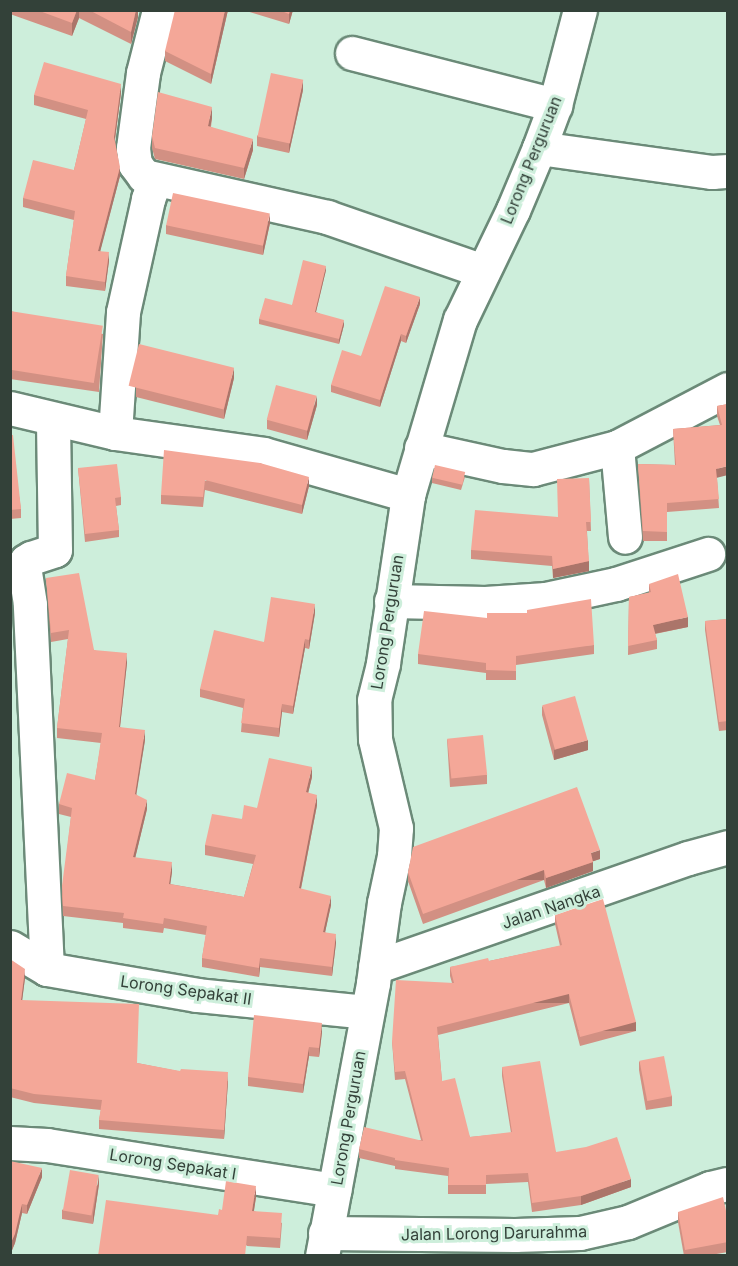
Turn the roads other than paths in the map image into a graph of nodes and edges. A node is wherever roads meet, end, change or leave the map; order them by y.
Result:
1 (159, 10) edge
2 (580, 10) edge
3 (352, 53) dead end
4 (555, 105) junction
5 (539, 148) junction
6 (728, 171) edge
7 (155, 180) junction
8 (483, 271) junction
9 (728, 389) edge
10 (10, 408) edge
11 (53, 420) junction
12 (115, 433) junction
13 (617, 447) junction
14 (422, 448) junction
15 (408, 495) junction
16 (625, 537) dead end
17 (708, 554) dead end
18 (391, 601) junction
19 (728, 847) edge
20 (10, 947) edge
21 (375, 967) junction
22 (47, 969) junction
23 (368, 1012) junction
24 (10, 1143) edge
25 (728, 1184) edge
26 (335, 1190) junction
27 (323, 1244) edge

1 - 7 street
2 - 4 street, Lorong Perguruan
3 - 4 street
4 - 5 street, Lorong Perguruan
5 - 6 street
5 - 8 street, Lorong Perguruan
7 - 8 street
7 - 12 street
8 - 14 street, Lorong Perguruan
9 - 13 street
10 - 11 street
11 - 12 street
11 - 22 street
12 - 15 street
13 - 14 street
13 - 16 street
14 - 15 street, Lorong Perguruan
15 - 18 street, Lorong Perguruan
17 - 18 street
18 - 21 street, Lorong Perguruan
19 - 21 street, Jalan Nangka
20 - 22 street, Lorong Sepakat II
21 - 23 street, Lorong Perguruan
22 - 23 street, Lorong Sepakat II
23 - 26 street, Lorong Perguruan
24 - 26 street, Lorong Sepakat I
25 - 27 street, Jalan Lorong Darurahma
26 - 27 street, Lorong Perguruan

